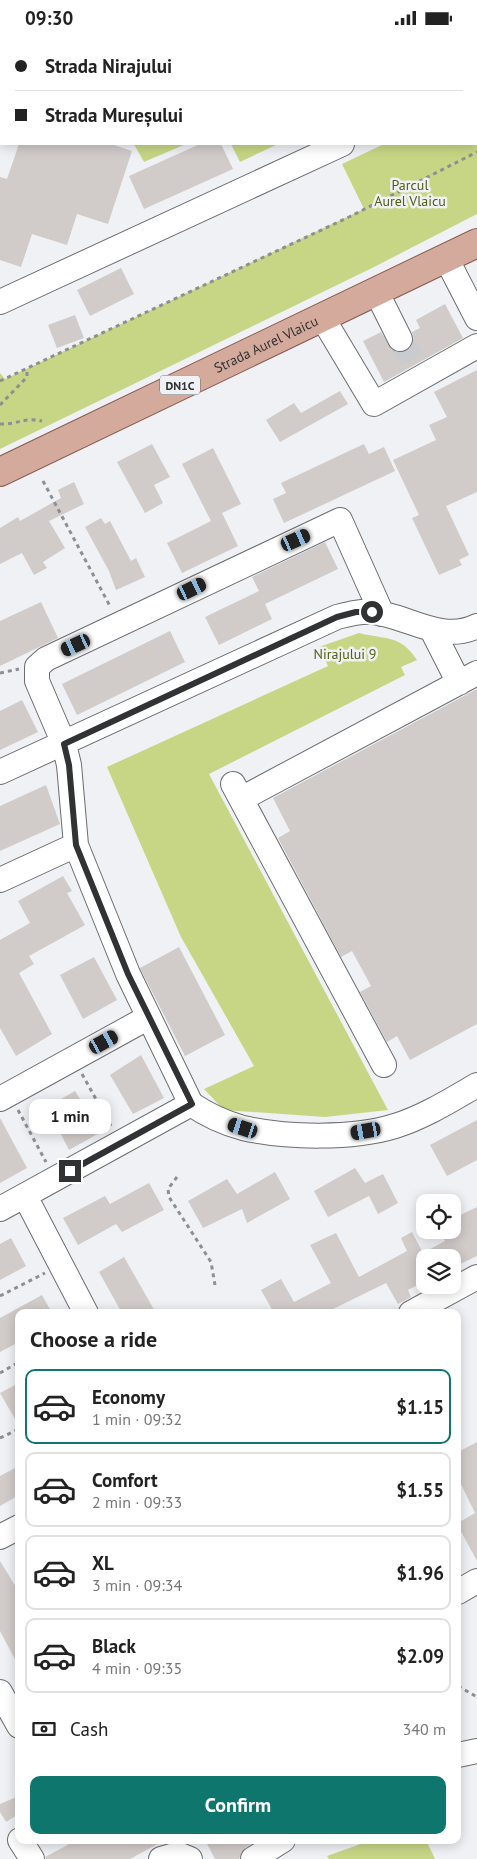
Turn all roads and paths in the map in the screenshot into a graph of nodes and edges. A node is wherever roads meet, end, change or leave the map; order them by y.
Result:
1 (340, 145) edge
2 (477, 153) edge
3 (477, 243) edge
4 (446, 258) junction
5 (376, 291) junction
6 (0, 302) edge
7 (322, 317) junction
8 (477, 318) edge
9 (400, 339) tunnel mouth
10 (477, 346) edge
11 (27, 368) junction
12 (0, 381) edge
13 (0, 405) edge
14 (42, 421) dead end
15 (0, 424) edge
16 (0, 472) edge
17 (43, 481) dead end
18 (382, 614) junction
19 (120, 624) junction
20 (477, 626) edge
21 (432, 630) junction
22 (468, 678) edge
23 (64, 744) junction
24 (0, 772) edge
25 (76, 845) junction
26 (0, 880) edge
27 (149, 1017) junction
28 (384, 1065) dead end
29 (86, 1080) dead end
30 (477, 1085) edge
31 (0, 1099) edge
32 (192, 1104) junction
33 (23, 1118) dead end
34 (109, 1123) dead end
35 (45, 1160) dead end
36 (177, 1177) dead end
37 (25, 1196) junction
38 (0, 1209) edge
39 (44, 1273) dead end
40 (477, 1277) edge
41 (215, 1285) dead end
42 (0, 1296) edge
43 (84, 1309) edge
44 (418, 1309) edge
45 (15, 1365) edge
46 (0, 1373) edge
47 (15, 1431) edge
48 (0, 1438) edge
49 (15, 1529) edge
50 (0, 1537) edge
51 (477, 1581) edge
52 (461, 1590) edge
53 (461, 1688) edge
54 (0, 1692) edge
55 (477, 1697) edge
56 (15, 1719) edge
57 (477, 1751) edge
58 (461, 1754) edge
59 (20, 1844) edge
60 (276, 1844) edge
61 (32, 1859) edge
62 (161, 1859) edge
63 (190, 1859) edge
64 (253, 1859) edge

1 - 6 street
2 - 11 path
3 - 4 main road, Strada Aurel Vlaicu / DN1C
4 - 5 main road, Strada Aurel Vlaicu / DN1C
4 - 8 street
5 - 7 main road, Strada Aurel Vlaicu / DN1C
5 - 9 street
7 - 10 street
7 - 16 main road, Strada Aurel Vlaicu / DN1C
11 - 12 path
11 - 13 path
14 - 15 path
17 - 19 path
18 - 19 street
18 - 21 street
18 - 23 street
19 - 23 street
20 - 21 street
21 - 22 street
22 - 28 street
23 - 24 street
23 - 25 street
25 - 26 street
25 - 27 street
27 - 31 street
27 - 32 street
29 - 34 path
30 - 32 street
32 - 37 street
33 - 35 path
36 - 41 path
37 - 38 street
37 - 43 street
39 - 42 path
40 - 44 street
45 - 46 path
47 - 48 path
49 - 50 street
51 - 52 street
53 - 55 path
54 - 56 street
57 - 58 street
59 - 61 street
60 - 64 street
62 - 63 street

